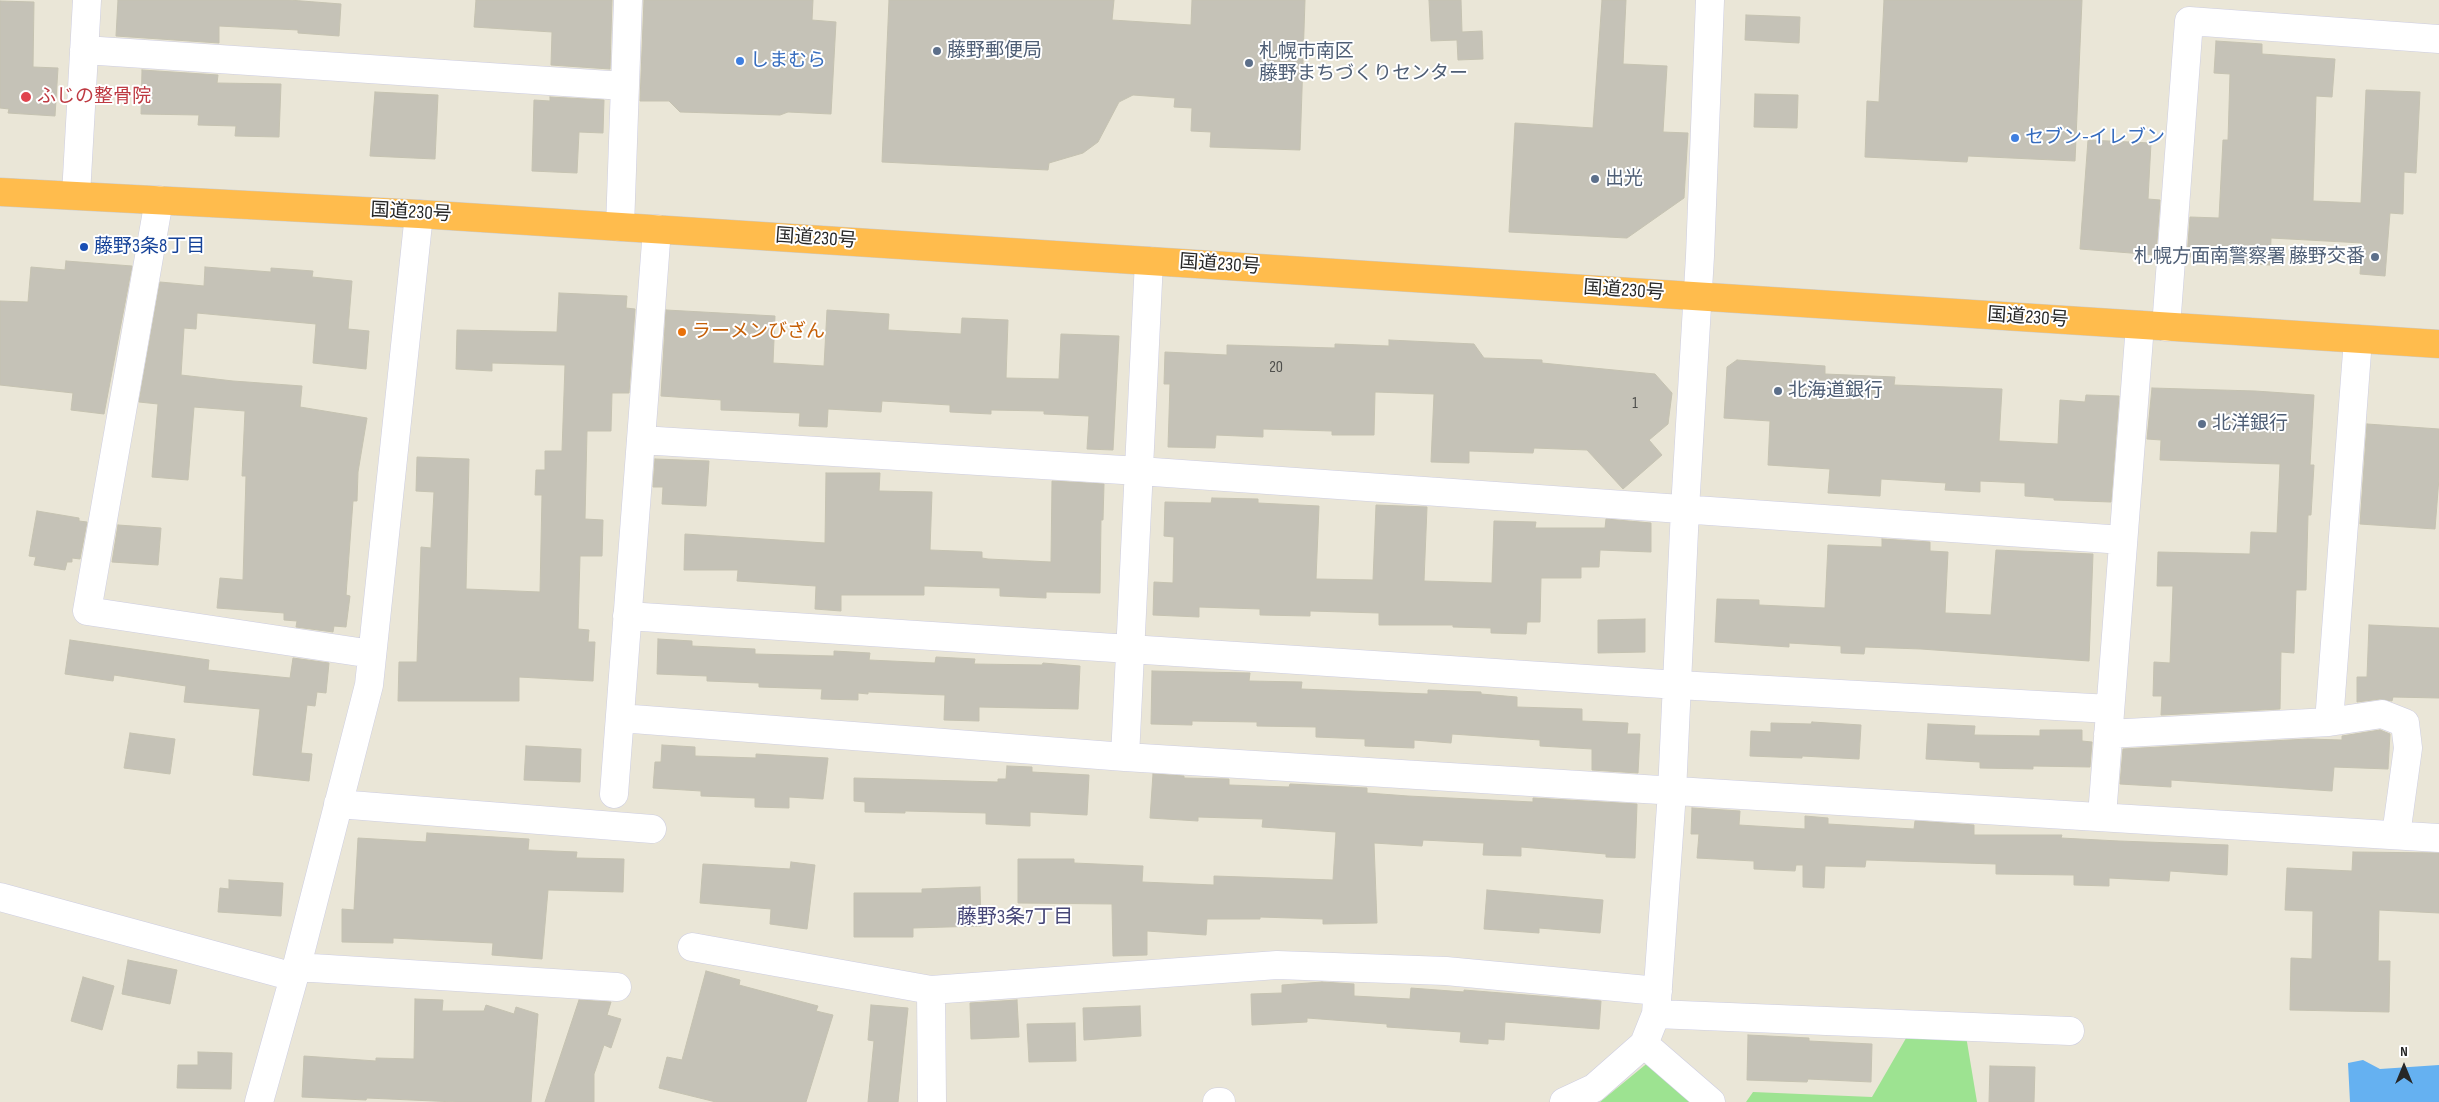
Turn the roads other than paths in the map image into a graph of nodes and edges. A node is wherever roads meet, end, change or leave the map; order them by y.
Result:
1 (87, 0) edge
2 (628, 0) edge
3 (1710, 0) edge
4 (2439, 39) edge
5 (84, 50) junction
6 (624, 86) junction
7 (0, 192) edge
8 (76, 195) junction
9 (159, 200) junction
10 (419, 214) junction
11 (620, 226) junction
12 (657, 229) junction
13 (1148, 261) junction
14 (1697, 296) junction
15 (2153, 326) junction
16 (2358, 339) junction
17 (2439, 344) edge
18 (641, 440) junction
19 (1139, 471) junction
20 (1685, 509) junction
21 (2123, 540) junction
22 (627, 616) junction
23 (1130, 648) junction
24 (372, 654) junction
25 (1678, 685) junction
26 (620, 718) junction
27 (2109, 722) junction
28 (2329, 722) junction
29 (1125, 758) junction
30 (1672, 792) junction
31 (614, 794) dead end
32 (338, 804) junction
33 (2102, 816) junction
34 (652, 829) dead end
35 (2396, 835) junction
36 (2439, 838) edge
37 (0, 897) edge
38 (692, 946) dead end
39 (295, 972) junction
40 (617, 987) dead end
41 (931, 990) junction
42 (1657, 1002) junction
43 (2070, 1031) dead end
44 (1644, 1044) junction
45 (258, 1102) edge
46 (932, 1102) edge
47 (1217, 1102) edge
48 (1220, 1102) edge
49 (1564, 1102) edge
50 (1711, 1102) edge

1 - 5 street
2 - 6 street
3 - 14 street
4 - 15 street
5 - 6 street
5 - 8 street
6 - 11 street
7 - 8 highway, 国道230号
8 - 9 highway, 国道230号
9 - 10 highway, 国道230号
9 - 24 street
10 - 11 highway, 国道230号
10 - 24 street
11 - 12 highway, 国道230号
12 - 13 highway, 国道230号
12 - 18 street
13 - 14 highway, 国道230号
13 - 19 street
14 - 15 highway, 国道230号
14 - 20 street
15 - 16 highway, 国道230号
15 - 21 street
16 - 17 highway, 国道230号
16 - 28 street
18 - 19 street
18 - 22 street
19 - 20 street
19 - 23 street
20 - 21 street
20 - 25 street
21 - 27 street
22 - 23 street
22 - 26 street
23 - 25 street
23 - 29 street
24 - 32 street
25 - 27 street
25 - 30 street
26 - 29 street
26 - 31 street
27 - 28 street
27 - 33 street
28 - 35 street
29 - 30 street
30 - 33 street
30 - 42 street
32 - 34 street
32 - 39 street
33 - 35 street
35 - 36 street
37 - 39 street
38 - 41 street
39 - 40 street
39 - 45 street
41 - 42 street
41 - 46 street
42 - 43 street
42 - 44 street
44 - 49 street
44 - 50 street
47 - 48 street

